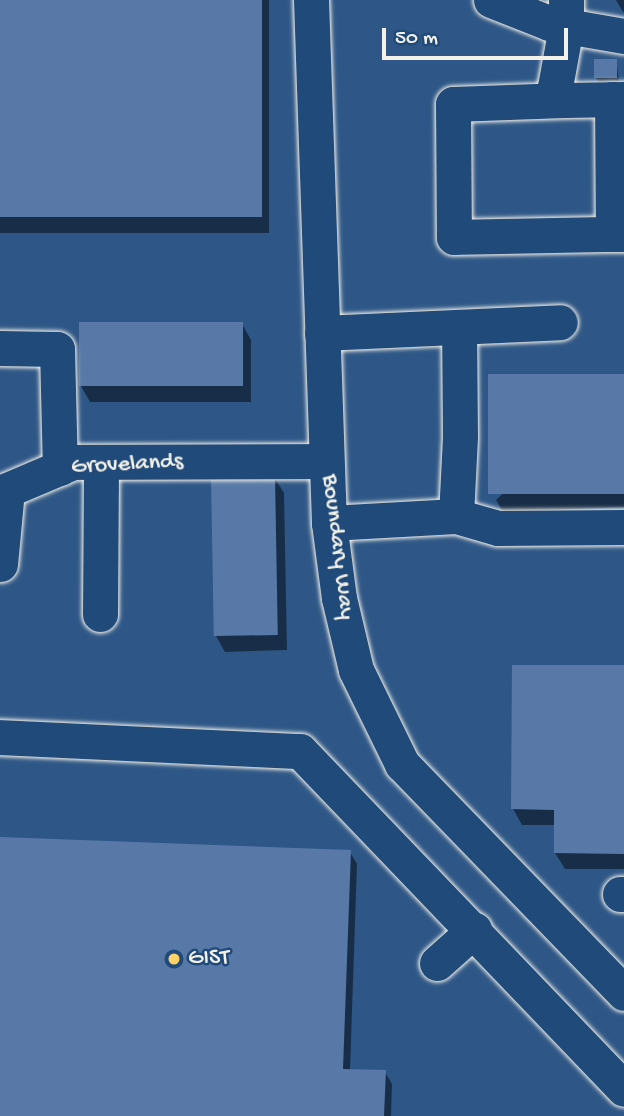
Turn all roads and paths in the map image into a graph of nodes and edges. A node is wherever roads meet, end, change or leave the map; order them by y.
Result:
1 (311, 0) edge
2 (495, 1) edge
3 (566, 13) edge
4 (624, 36) edge
5 (618, 99) edge
6 (564, 100) junction
7 (619, 234) edge
8 (560, 322) dead end
9 (458, 327) junction
10 (322, 333) junction
11 (0, 348) edge
12 (326, 461) junction
13 (101, 462) junction
14 (60, 468) junction
15 (456, 516) junction
16 (329, 523) junction
17 (624, 527) edge
18 (0, 564) edge
19 (100, 614) dead end
20 (0, 737) edge
21 (474, 930) junction
22 (436, 963) dead end
23 (624, 993) edge
24 (624, 1089) edge

1 - 10 street, Boundary Way
2 - 3 street
3 - 4 street
3 - 6 street
5 - 6 street
5 - 7 street
6 - 7 street
8 - 9 street
9 - 10 street
9 - 15 street
10 - 12 street, Boundary Way
11 - 14 street
12 - 13 street, Grovelands
12 - 16 street, Boundary Way
13 - 14 street, Grovelands
13 - 19 street
14 - 18 street, Grovelands
15 - 16 street
15 - 17 street
16 - 23 street, Boundary Way
20 - 21 street
21 - 22 street
21 - 24 street

